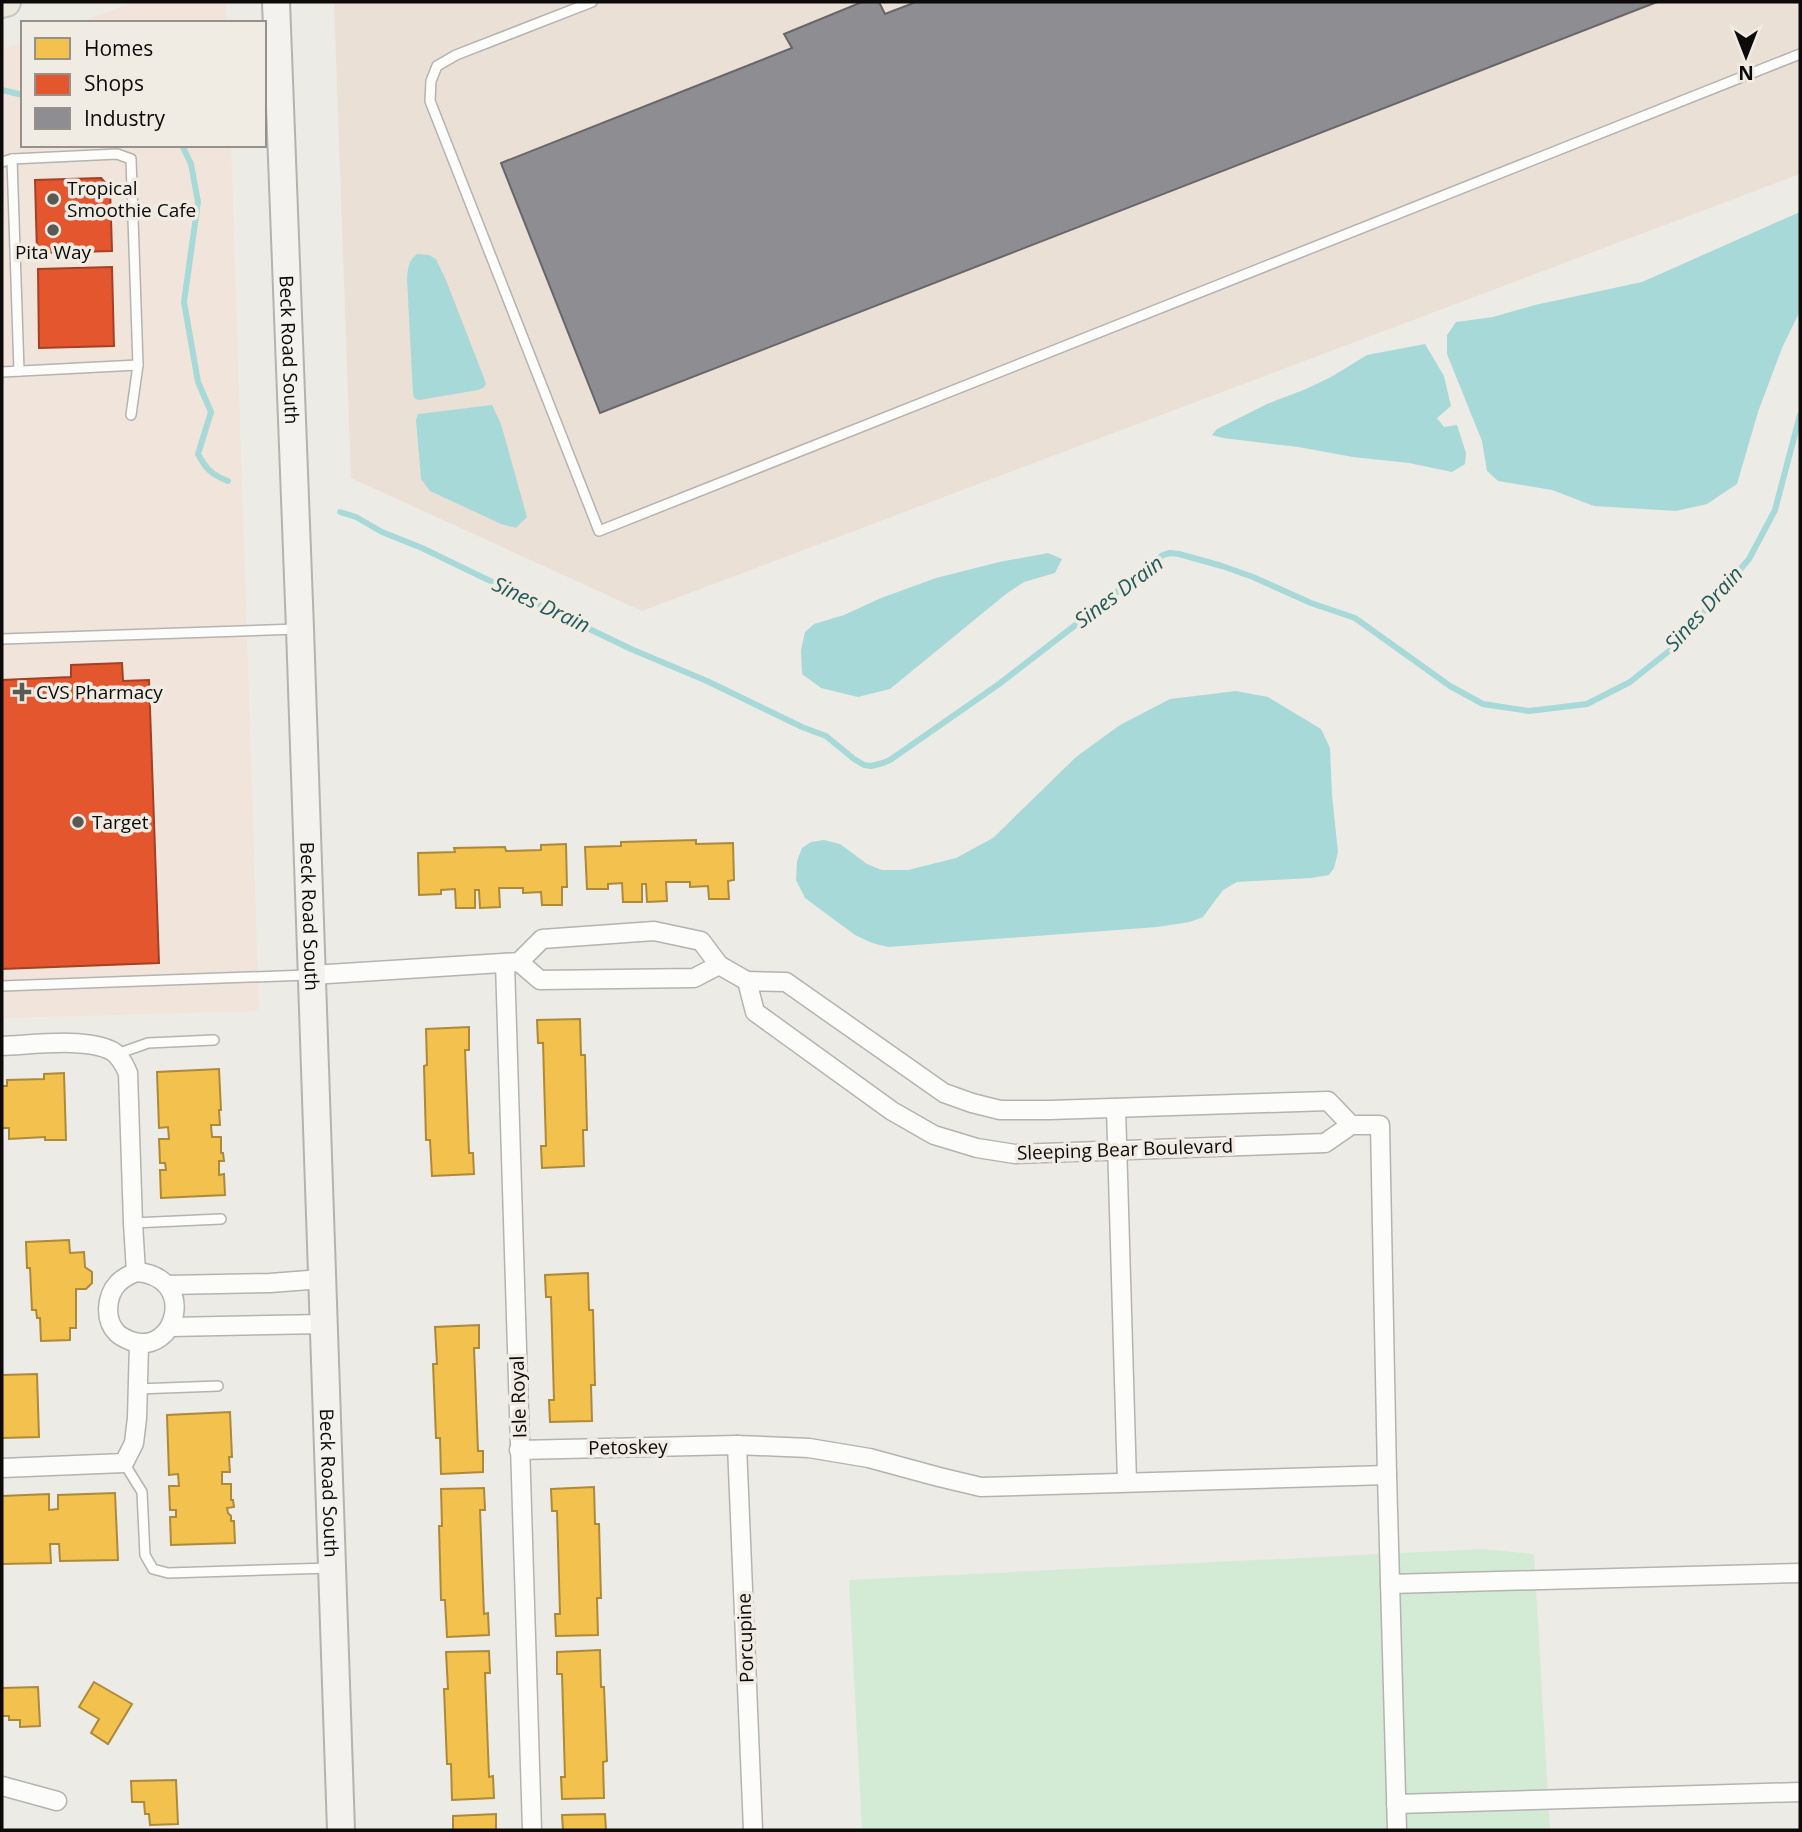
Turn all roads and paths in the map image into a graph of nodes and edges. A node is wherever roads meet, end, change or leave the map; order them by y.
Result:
1 (276, 2) edge
2 (592, 2) edge
3 (1800, 54) edge
4 (7, 160) edge
5 (138, 365) junction
6 (19, 371) junction
7 (2, 372) edge
8 (131, 415) dead end
9 (300, 629) junction
10 (2, 639) edge
11 (512, 963) junction
12 (719, 965) junction
13 (312, 975) junction
14 (747, 981) junction
15 (2, 986) edge
16 (214, 1040) dead end
17 (2, 1046) edge
18 (116, 1055) junction
19 (1116, 1108) junction
20 (1351, 1125) junction
21 (1116, 1150) junction
22 (222, 1220) dead end
23 (132, 1223) junction
24 (136, 1272) junction
25 (322, 1279) junction
26 (168, 1285) junction
27 (324, 1324) junction
28 (170, 1327) junction
29 (139, 1343) junction
30 (218, 1386) dead end
31 (137, 1389) junction
32 (737, 1445) junction
33 (519, 1450) junction
34 (124, 1463) junction
35 (2, 1468) edge
36 (1387, 1475) junction
37 (1128, 1482) junction
38 (332, 1568) junction
39 (1800, 1573) edge
40 (1390, 1584) junction
41 (2, 1786) edge
42 (1800, 1792) edge
43 (57, 1801) dead end
44 (1396, 1804) junction
45 (341, 1830) edge
46 (532, 1830) edge
47 (753, 1830) edge
48 (1397, 1830) edge

1 - 9 main road, Beck Road South
2 - 3 lane
4 - 5 lane
4 - 6 lane
5 - 6 lane
5 - 8 lane
6 - 7 lane
9 - 10 lane
9 - 13 main road, Beck Road South
11 - 12 street
11 - 12 street
11 - 13 street
11 - 33 street, Isle Royal
12 - 14 street
13 - 15 lane
13 - 25 main road, Beck Road South
14 - 19 street
14 - 21 street, Sleeping Bear Boulevard
16 - 18 lane
17 - 18 street
18 - 23 street
19 - 20 street
19 - 21 street
20 - 21 street, Sleeping Bear Boulevard
20 - 36 street
21 - 37 street
22 - 23 lane
23 - 24 street
24 - 26 street
24 - 29 street
25 - 26 street
25 - 27 main road, Beck Road South
26 - 28 street
27 - 28 street
27 - 38 main road, Beck Road South
28 - 29 street
29 - 31 street
30 - 31 lane
31 - 34 street
32 - 33 street, Petoskey
32 - 37 street, Petoskey
32 - 47 street, Porcupine
33 - 46 street, Isle Royal
34 - 35 street
34 - 38 lane
36 - 37 street, Petoskey
36 - 40 street
38 - 45 main road, Beck Road South
39 - 40 street
40 - 44 street
41 - 43 street
42 - 44 street
44 - 48 street

